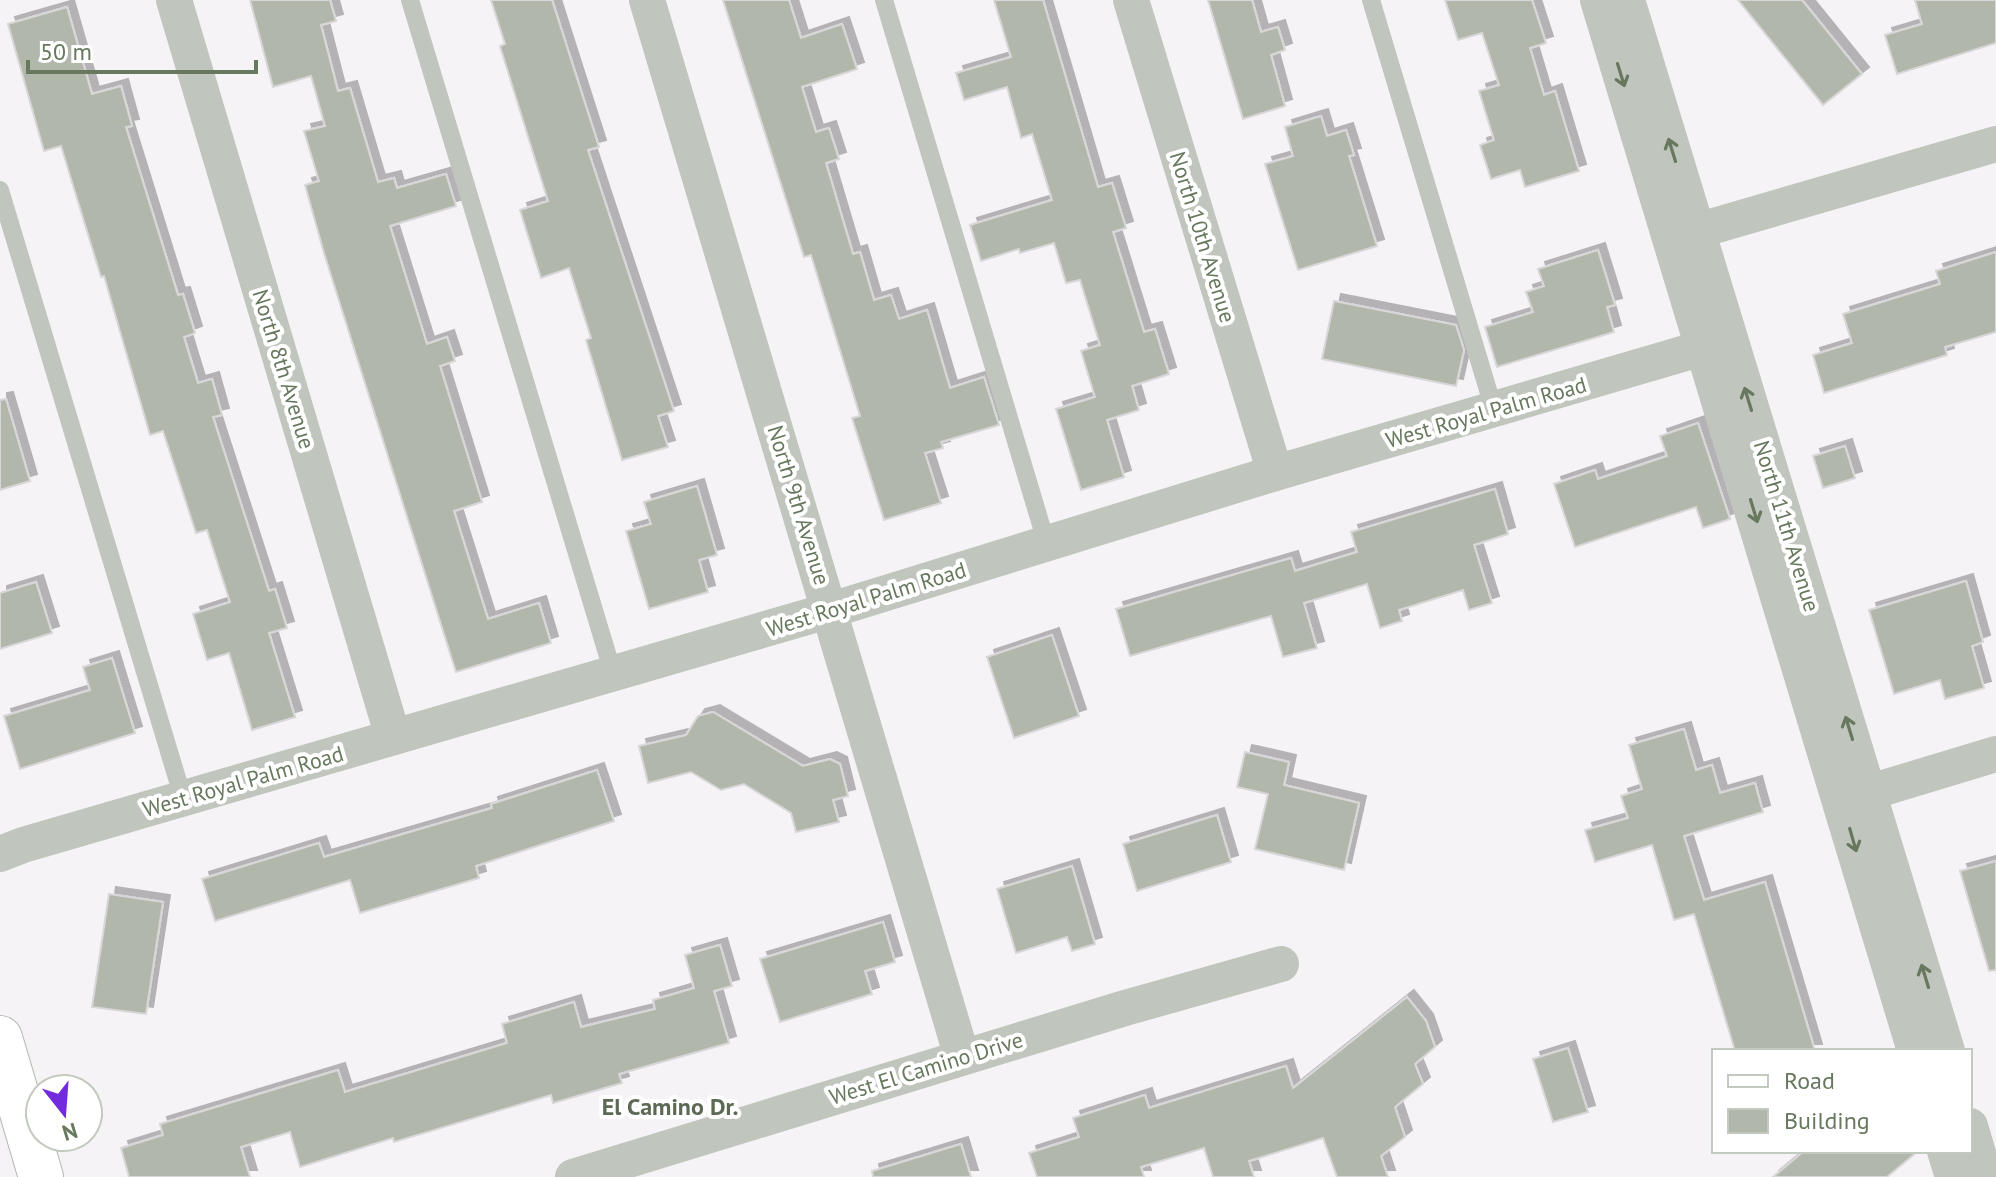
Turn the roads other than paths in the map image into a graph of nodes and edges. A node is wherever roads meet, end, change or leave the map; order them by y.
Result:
1 (174, 0) edge
2 (410, 0) edge
3 (647, 0) edge
4 (884, 0) edge
5 (1131, 0) edge
6 (1371, 0) edge
7 (1598, 0) edge
8 (1627, 0) edge
9 (1996, 144) edge
10 (0, 190) edge
11 (1684, 235) junction
12 (1717, 344) junction
13 (1494, 410) junction
14 (1275, 473) junction
15 (1047, 545) junction
16 (831, 610) junction
17 (613, 673) junction
18 (393, 737) junction
19 (1996, 754) edge
20 (1855, 797) junction
21 (183, 798) junction
22 (0, 854) edge
23 (1281, 964) dead end
24 (0, 1038) edge
25 (1915, 1049) edge
26 (1946, 1049) edge
27 (962, 1057) junction
28 (1972, 1133) edge
29 (1946, 1153) edge
30 (41, 1177) edge
31 (573, 1177) edge
32 (1953, 1177) edge
33 (1985, 1177) edge

1 - 18 street, North 8th Avenue
2 - 17 lane
3 - 16 street, North 9th Avenue
4 - 15 lane
5 - 14 street, North 10th Avenue
6 - 13 lane
7 -> 11 street, North 11th Avenue
11 -> 8 street, North 11th Avenue
9 - 11 street
10 - 21 lane
11 - 12 street, North 11th Avenue
12 - 13 street, West Royal Palm Road
12 - 20 street, North 11th Avenue
13 - 14 street, West Royal Palm Road
14 - 15 street, West Royal Palm Road
15 - 16 street, West Royal Palm Road
16 - 17 street, West Royal Palm Road
16 - 27 street, North 9th Avenue
17 - 18 street, West Royal Palm Road
18 - 21 street, West Royal Palm Road
19 - 20 street
20 -> 25 street, North 11th Avenue
26 -> 20 street, North 11th Avenue
21 - 22 street, West Royal Palm Road
23 - 27 street, West El Camino Drive
24 - 30 main road
27 - 31 street, West El Camino Drive
28 - 33 street
29 - 32 street

